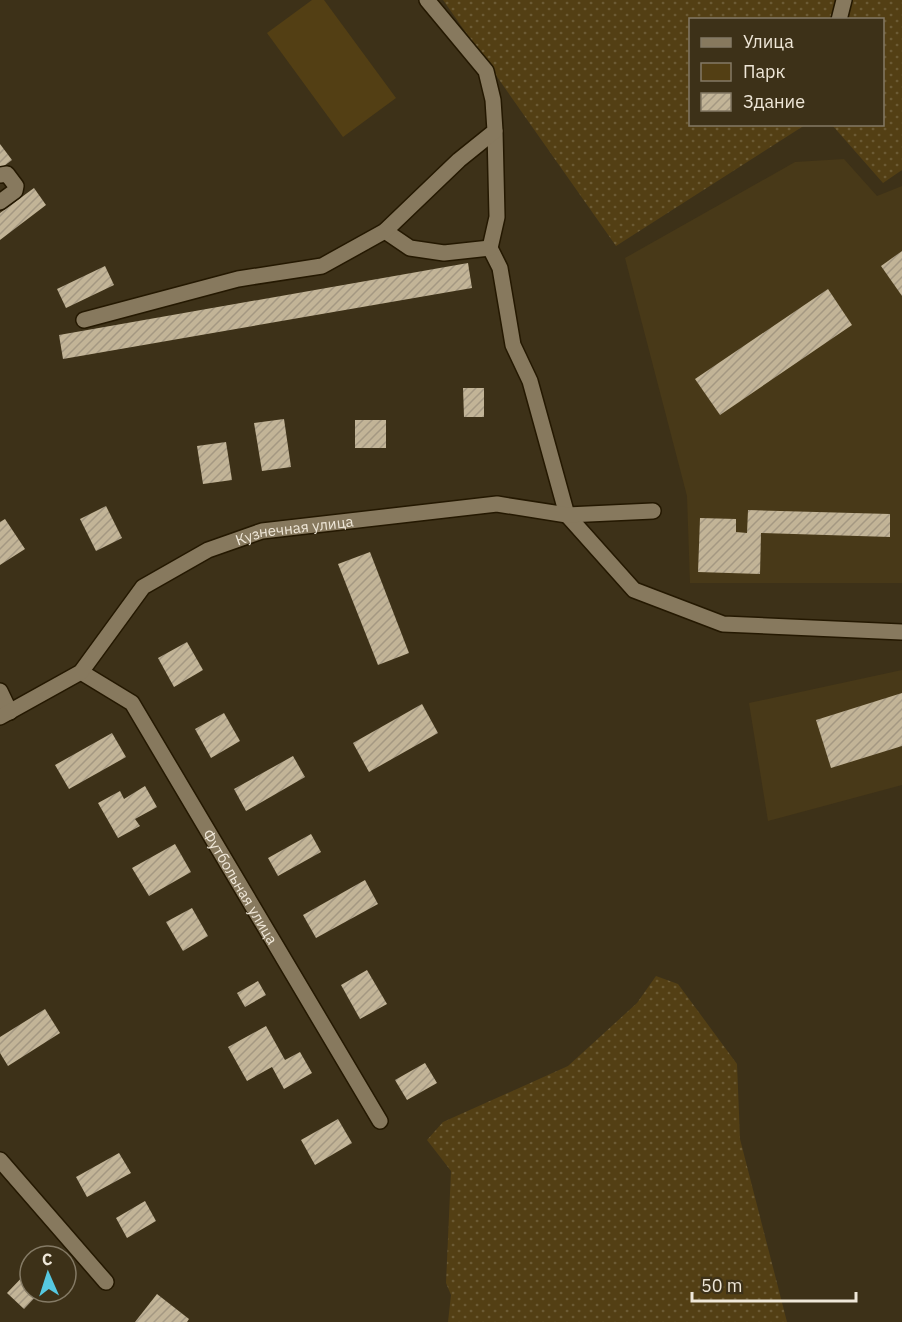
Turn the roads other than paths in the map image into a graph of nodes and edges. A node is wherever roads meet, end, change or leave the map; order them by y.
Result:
1 (427, 0) edge
2 (844, 0) edge
3 (840, 18) edge
4 (495, 132) junction
5 (0, 175) edge
6 (0, 202) edge
7 (386, 231) junction
8 (490, 248) junction
9 (84, 320) dead end
10 (653, 511) dead end
11 (567, 514) junction
12 (902, 632) edge
13 (81, 672) junction
14 (0, 691) edge
15 (5, 714) edge
16 (380, 1120) dead end
17 (0, 1160) edge
18 (106, 1282) dead end

1 - 4 street
2 - 3 street
4 - 7 street
4 - 8 street
5 - 6 street
7 - 8 street
7 - 9 street
8 - 11 street
10 - 11 street, Кузнечная улица
11 - 12 street
11 - 13 street, Кузнечная улица
13 - 15 street, Кузнечная улица
13 - 16 street, Футбольная улица
14 - 15 street
17 - 18 street

